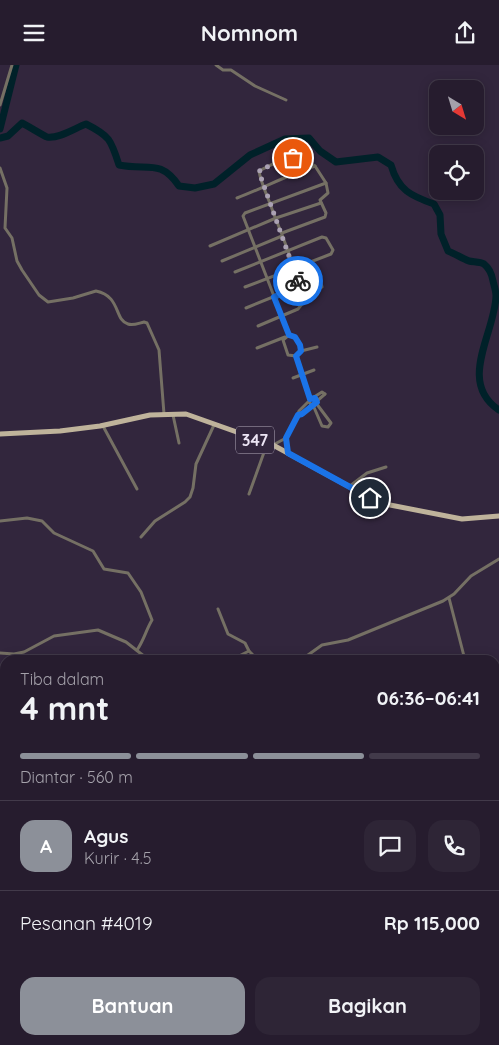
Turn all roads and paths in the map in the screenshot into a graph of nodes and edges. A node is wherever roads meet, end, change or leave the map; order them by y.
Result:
1 (12, 65) edge
2 (216, 65) edge
3 (286, 100) dead end
4 (0, 105) edge
5 (315, 166) junction
6 (0, 168) edge
7 (326, 183) junction
8 (264, 187) junction
9 (237, 198) dead end
10 (321, 203) junction
11 (270, 204) junction
12 (276, 218) junction
13 (247, 228) junction
14 (282, 235) junction
15 (210, 246) dead end
16 (255, 247) junction
17 (287, 250) junction
18 (222, 261) dead end
19 (261, 262) junction
20 (294, 267) junction
21 (235, 273) dead end
22 (267, 277) junction
23 (320, 277) dead end
24 (300, 286) junction
25 (245, 287) dead end
26 (309, 295) junction
27 (274, 297) junction
28 (246, 308) dead end
29 (282, 317) junction
30 (258, 326) dead end
31 (287, 336) junction
32 (316, 347) dead end
33 (257, 349) dead end
34 (301, 351) junction
35 (296, 356) junction
36 (314, 370) dead end
37 (302, 374) junction
38 (293, 378) dead end
39 (311, 399) junction
40 (314, 404) junction
41 (164, 414) junction
42 (173, 414) junction
43 (298, 415) junction
44 (215, 424) junction
45 (103, 426) junction
46 (0, 434) edge
47 (286, 438) junction
48 (179, 443) dead end
49 (270, 445) junction
50 (288, 453) junction
51 (386, 467) dead end
52 (349, 487) junction
53 (137, 489) dead end
54 (249, 494) dead end
55 (499, 516) edge
56 (0, 521) edge
57 (141, 537) dead end
58 (499, 559) edge
59 (448, 598) junction
60 (218, 609) dead end
61 (137, 650) junction
62 (249, 651) junction
63 (0, 653) edge
64 (143, 655) edge
65 (241, 655) edge
66 (253, 655) edge
67 (308, 655) edge
68 (464, 655) edge

1 - 4 street
2 - 3 street
5 - 7 street
5 - 8 street
5 - 8 street
6 - 41 street
7 - 10 street
7 - 11 street
8 - 9 street
8 - 11 street
10 - 12 street
10 - 14 street
11 - 12 street
11 - 13 street
12 - 13 street
12 - 14 street
13 - 15 street
13 - 16 street
14 - 16 street
14 - 17 street
16 - 18 street
16 - 19 street
17 - 19 street
17 - 20 street
17 - 20 street
19 - 21 street
19 - 22 street
20 - 22 street
20 - 24 street
22 - 25 street
22 - 27 street
23 - 26 street
24 - 26 street
24 - 27 street
26 - 29 street
27 - 28 street
27 - 29 street
29 - 30 street
29 - 31 street
31 - 33 street
31 - 34 street
31 - 35 street
32 - 34 street
34 - 35 street
35 - 37 street
36 - 37 street
37 - 38 street
37 - 39 street
39 - 40 street
39 - 40 street
39 - 40 street
39 - 43 street
40 - 40 street
40 - 43 street
41 - 42 main road, 347
41 - 45 main road, 347
42 - 44 main road, 347
42 - 48 street
43 - 47 street
44 - 49 main road, 347
44 - 57 street
45 - 46 main road, 347
45 - 53 street
47 - 49 street
47 - 50 street
49 - 50 main road, 347
49 - 54 street
50 - 52 main road, 347
51 - 52 street
52 - 55 main road, 347
56 - 61 street
58 - 59 street
59 - 67 street
59 - 68 street
60 - 62 street
61 - 63 street
61 - 64 street
62 - 65 street
62 - 66 street

